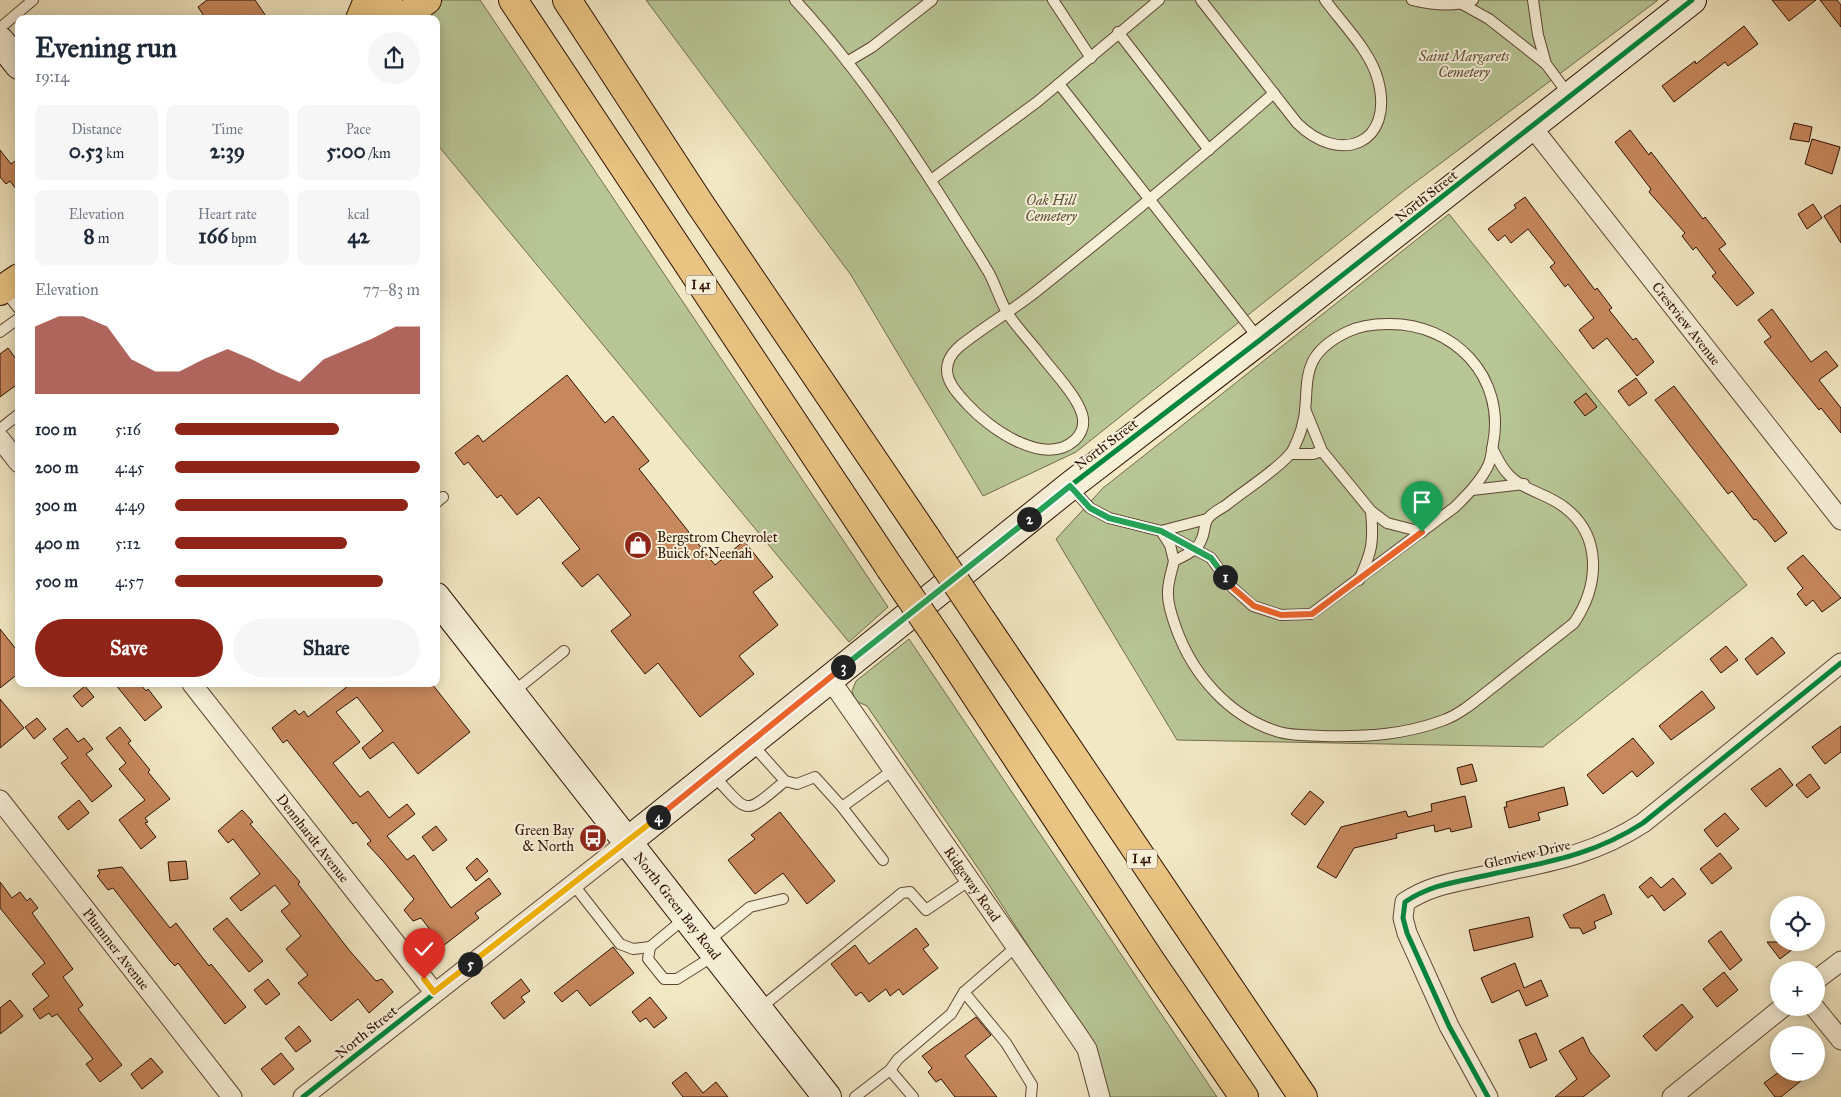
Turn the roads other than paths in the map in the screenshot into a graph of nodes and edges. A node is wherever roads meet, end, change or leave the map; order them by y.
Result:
1 (33, 0) edge
2 (368, 0) edge
3 (388, 0) edge
4 (427, 0) edge
5 (513, 0) edge
6 (567, 0) edge
7 (588, 0) edge
8 (795, 0) edge
9 (932, 0) edge
10 (1053, 0) edge
11 (1159, 0) edge
12 (1201, 0) edge
13 (1325, 0) edge
14 (1412, 0) edge
15 (1473, 0) edge
16 (1533, 0) edge
17 (1692, 0) edge
18 (1462, 4) junction
19 (15, 15) edge
20 (15, 15) edge
21 (362, 15) edge
22 (367, 15) edge
23 (406, 15) edge
24 (0, 28) edge
25 (1118, 32) junction
26 (0, 41) edge
27 (1091, 58) junction
28 (15, 60) edge
29 (847, 62) junction
30 (1546, 64) junction
31 (1059, 84) junction
32 (1274, 93) junction
33 (1570, 97) junction
34 (1532, 126) junction
35 (1209, 150) junction
36 (931, 180) junction
37 (1150, 200) junction
38 (700, 204) junction
39 (1008, 313) junction
40 (15, 321) edge
41 (0, 332) edge
42 (1260, 340) junction
43 (1305, 409) junction
44 (15, 417) edge
45 (0, 429) edge
46 (0, 439) edge
47 (1492, 448) junction
48 (1322, 451) junction
49 (1290, 454) junction
50 (15, 457) edge
51 (1524, 484) junction
52 (1070, 486) junction
53 (1472, 490) junction
54 (1371, 511) junction
55 (1207, 519) junction
56 (1841, 520) edge
57 (1161, 531) junction
58 (1422, 532) junction
59 (1195, 550) junction
60 (1174, 561) junction
61 (1358, 582) junction
62 (440, 602) edge
63 (564, 651) dead end
64 (1841, 663) edge
65 (829, 678) junction
66 (194, 687) edge
67 (512, 693) junction
68 (750, 742) junction
69 (893, 770) junction
70 (712, 773) junction
71 (785, 781) junction
72 (0, 800) edge
73 (842, 807) junction
74 (627, 842) junction
75 (883, 860) dead end
76 (970, 880) junction
77 (573, 884) junction
78 (782, 899) dead end
79 (686, 917) junction
80 (1017, 946) junction
81 (650, 947) junction
82 (711, 949) junction
83 (1841, 961) edge
84 (1825, 973) edge
85 (434, 992) junction
86 (964, 992) junction
87 (759, 1010) junction
88 (1772, 1016) edge
89 (1822, 1016) edge
90 (1841, 1040) edge
91 (890, 1070) junction
92 (232, 1097) edge
93 (303, 1097) edge
94 (827, 1097) edge
95 (855, 1097) edge
96 (913, 1097) edge
97 (1030, 1097) edge
98 (1100, 1097) edge
99 (1244, 1097) edge
100 (1303, 1097) edge
101 (1488, 1097) edge
102 (1672, 1097) edge

1 - 20 lane
2 - 21 main road
3 - 22 main road
4 - 23 main road
5 - 99 main road, I 41, bridge
6 - 38 main road, I 41
7 - 38 main road
8 - 29 lane
9 - 29 lane
10 - 27 lane
11 - 25 lane
12 - 32 lane
13 - 32 lane
14 - 18 lane
15 - 18 lane
16 - 30 lane
17 - 33 street, North Street
18 - 30 lane
19 - 24 lane
25 - 27 lane
25 - 35 lane
26 - 28 street
27 - 31 lane
29 - 36 lane
30 - 33 lane
31 - 36 lane
31 - 37 lane
32 - 35 lane
33 - 34 street, North Street
34 - 42 street, North Street
34 - 56 street, Crestview Avenue
35 - 37 lane
36 - 39 lane
37 - 39 lane
37 - 42 lane
38 - 100 main road, I 41, bridge
39 - 39 lane
40 - 41 lane
42 - 52 street, North Street
43 - 47 lane
43 - 48 lane
43 - 49 lane
44 - 45 lane
46 - 50 street
47 - 51 lane
47 - 53 lane
48 - 49 lane
48 - 54 lane
49 - 55 lane
51 - 53 lane
51 - 60 lane
52 - 57 lane
52 - 65 street, North Street
53 - 58 lane
54 - 58 lane
54 - 61 lane
55 - 57 lane
55 - 59 lane
57 - 59 lane
57 - 60 lane
58 - 61 lane
59 - 60 lane
59 - 61 lane
62 - 67 street, North Green Bay Road
63 - 67 lane
64 - 101 street, Glenview Drive
65 - 68 street, North Street
65 - 69 street, Ridgeway Road
66 - 85 street, Dennhardt Avenue
67 - 74 street, North Green Bay Road
68 - 70 street, North Street
68 - 71 lane
69 - 73 lane
69 - 76 street, Ridgeway Road
70 - 71 lane
70 - 74 street, North Street
71 - 73 lane
72 - 92 street, Plummer Avenue
73 - 75 lane
74 - 77 street, North Street
74 - 79 street, North Green Bay Road
76 - 80 street, Ridgeway Road
76 - 87 lane
77 - 81 lane
77 - 85 street, North Street
78 - 82 lane
79 - 81 lane
79 - 82 street, North Green Bay Road
80 - 86 lane
80 - 98 street, Ridgeway Road
81 - 82 lane
82 - 87 street, North Green Bay Road
83 - 84 street
85 - 93 street, North Street
86 - 91 lane
86 - 97 lane
87 - 94 street, North Green Bay Road
88 - 102 street
89 - 90 street
91 - 95 lane
91 - 96 lane

